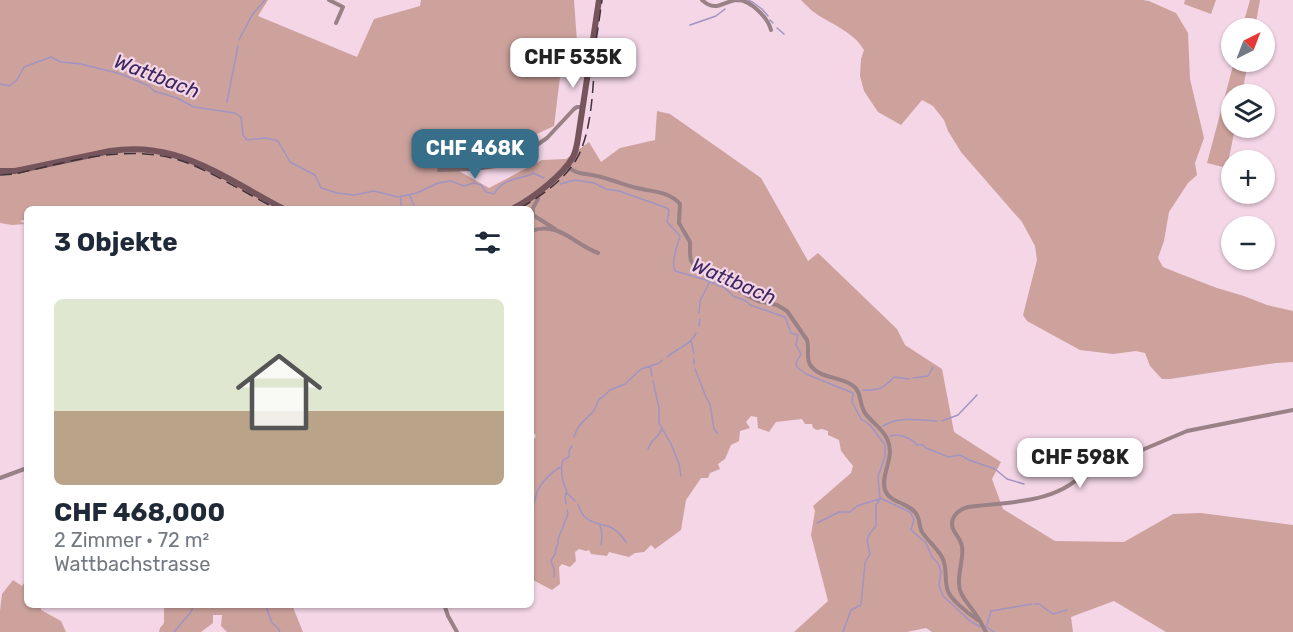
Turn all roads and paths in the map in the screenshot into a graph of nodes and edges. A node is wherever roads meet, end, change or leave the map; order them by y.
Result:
1 (329, 0) edge
2 (599, 0) edge
3 (702, 0) edge
4 (336, 23) dead end
5 (771, 30) dead end
6 (583, 107) junction
7 (566, 166) junction
8 (439, 170) dead end
9 (0, 171) edge
10 (535, 195) junction
11 (278, 206) edge
12 (517, 206) edge
13 (534, 206) edge
14 (534, 216) edge
15 (534, 230) edge
16 (561, 232) junction
17 (598, 253) dead end
18 (1293, 410) edge
19 (24, 469) edge
20 (0, 478) edge
21 (445, 608) edge
22 (980, 622) junction
23 (985, 630) edge
24 (457, 632) edge

1 - 4 street
2 - 6 main road
3 - 5 street
6 - 7 main road
6 - 8 street
7 - 10 main road
7 - 22 street
9 - 11 main road
10 - 12 main road
10 - 13 street
14 - 16 street
15 - 16 street
16 - 17 street
18 - 22 street
19 - 20 street
21 - 24 street
22 - 23 street

